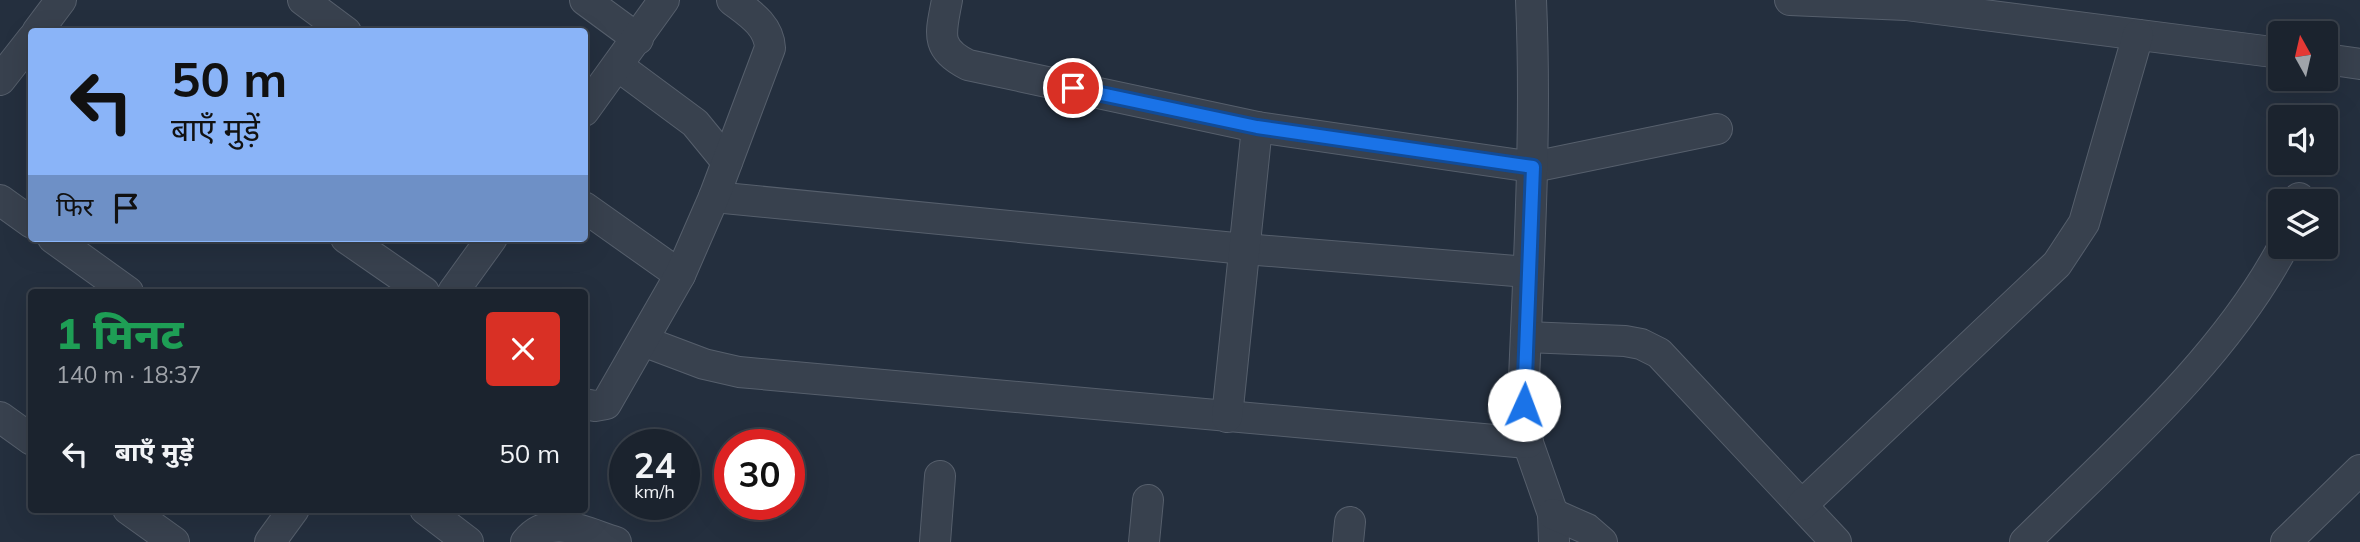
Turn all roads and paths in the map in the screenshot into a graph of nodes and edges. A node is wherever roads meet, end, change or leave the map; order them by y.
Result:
1 (61, 0) edge
2 (303, 0) edge
3 (585, 0) edge
4 (664, 0) edge
5 (732, 0) edge
6 (947, 0) edge
7 (1531, 0) edge
8 (1790, 0) edge
9 (42, 28) edge
10 (341, 28) edge
11 (2138, 35) junction
12 (638, 38) junction
13 (28, 46) edge
14 (2268, 51) edge
15 (2338, 61) edge
16 (2360, 64) edge
17 (618, 66) junction
18 (0, 80) edge
19 (588, 106) edge
20 (1257, 127) junction
21 (1717, 129) dead end
22 (727, 162) junction
23 (1533, 167) junction
24 (714, 197) junction
25 (0, 200) edge
26 (588, 210) edge
27 (28, 220) edge
28 (59, 242) edge
29 (352, 242) edge
30 (489, 242) edge
31 (1245, 248) junction
32 (2276, 259) edge
33 (1528, 272) junction
34 (680, 275) junction
35 (124, 289) edge
36 (420, 289) edge
37 (455, 289) edge
38 (1526, 337) junction
39 (643, 341) junction
40 (588, 405) edge
41 (0, 417) edge
42 (1227, 417) junction
43 (28, 437) edge
44 (1528, 443) junction
45 (2360, 470) edge
46 (940, 476) dead end
47 (1148, 500) dead end
48 (1802, 505) junction
49 (134, 513) edge
50 (291, 513) edge
51 (430, 513) edge
52 (1553, 528) edge
53 (2296, 539) edge
54 (174, 542) edge
55 (270, 542) edge
56 (468, 542) edge
57 (526, 542) edge
58 (616, 542) edge
59 (935, 542) edge
60 (1144, 542) edge
61 (1602, 542) edge
62 (1836, 542) edge
63 (2025, 542) edge

1 - 9 street
2 - 10 street
3 - 12 street
4 - 12 street
5 - 22 street
6 - 20 street
7 - 23 street
8 - 11 street
11 - 14 street
11 - 48 street
12 - 17 street
13 - 18 street
15 - 16 street
17 - 19 street
17 - 22 street
20 - 23 street
20 - 31 street
21 - 23 street
22 - 24 street
23 - 33 street
24 - 31 street
24 - 34 street
25 - 27 street
26 - 34 street
28 - 35 street
29 - 36 street
30 - 37 street
31 - 33 street
31 - 42 street
32 - 63 street
33 - 38 street
34 - 39 street
38 - 44 street
38 - 48 street
39 - 40 street
39 - 42 street
41 - 43 street
42 - 44 street
44 - 52 street
45 - 53 street
46 - 59 street
47 - 60 street
48 - 62 street
49 - 54 street
50 - 55 street
51 - 56 street
52 - 61 street
57 - 58 street

